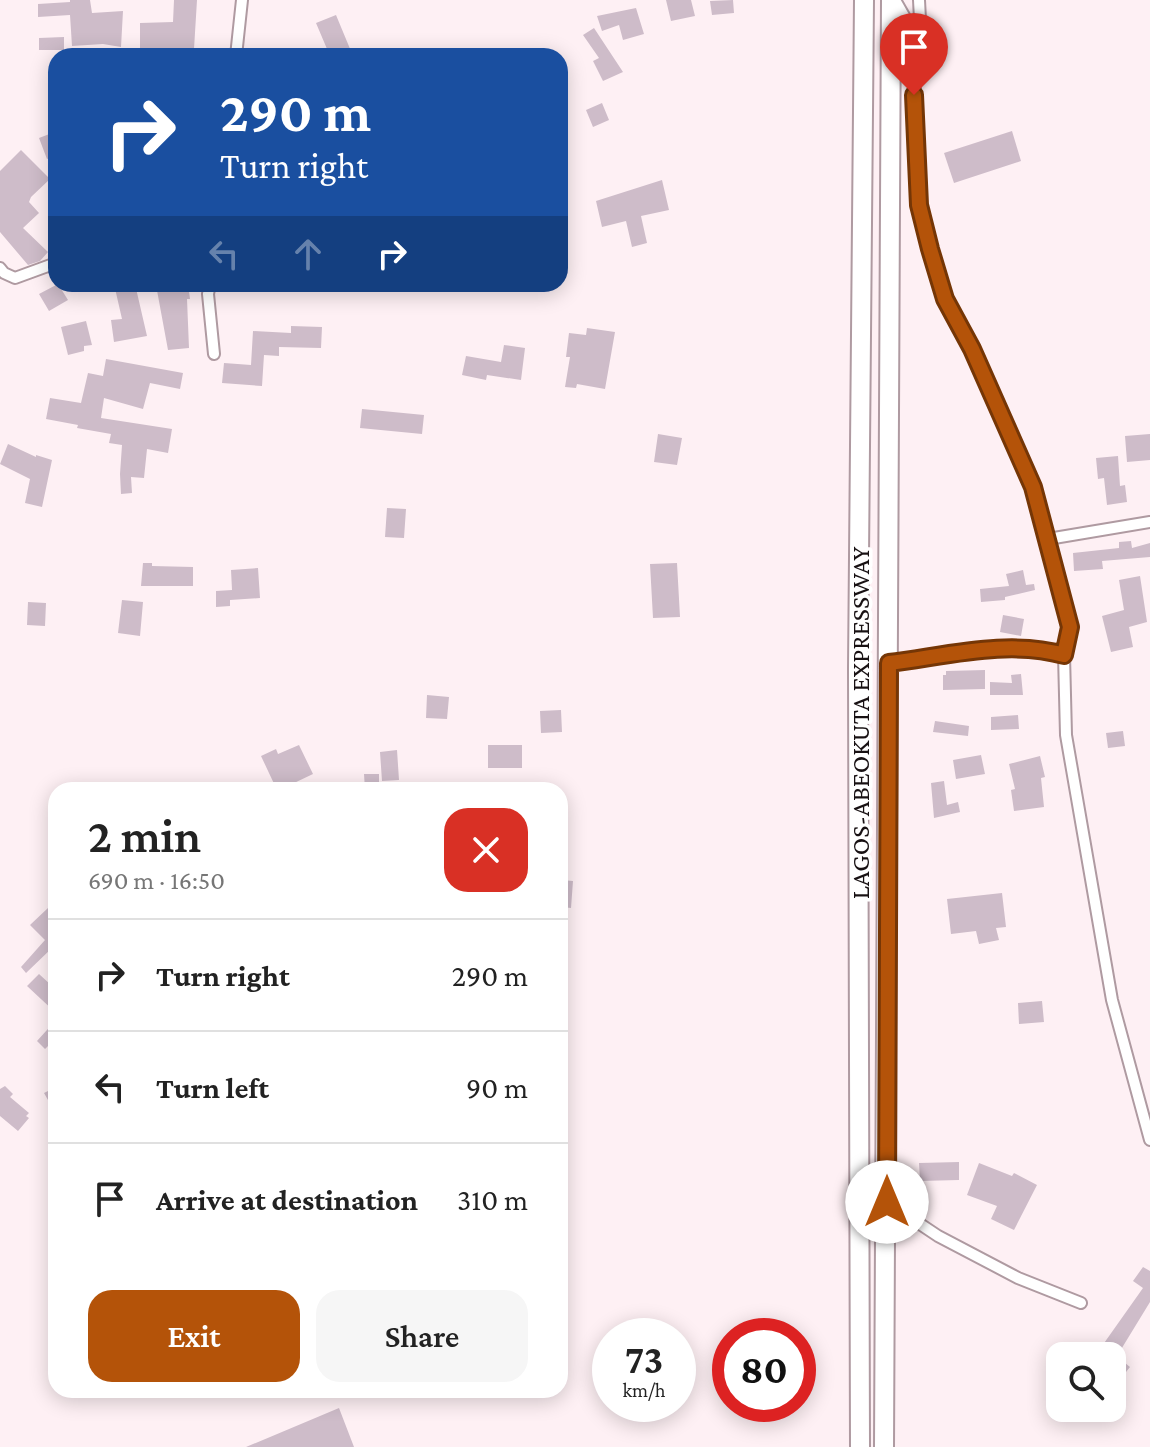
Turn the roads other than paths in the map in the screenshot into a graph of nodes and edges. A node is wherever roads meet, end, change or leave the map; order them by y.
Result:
1 (242, 0) edge
2 (864, 0) edge
3 (893, 0) edge
4 (919, 0) edge
5 (920, 45) junction
6 (237, 48) edge
7 (891, 50) junction
8 (916, 82) junction
9 (48, 266) edge
10 (0, 268) edge
11 (208, 292) edge
12 (214, 354) dead end
13 (1150, 522) edge
14 (1048, 539) junction
15 (1064, 655) junction
16 (889, 663) junction
17 (1150, 1140) edge
18 (887, 1202) junction
19 (1081, 1303) dead end
20 (860, 1447) edge
21 (884, 1447) edge

1 - 6 street
2 - 20 highway, LAGOS-ABEOKUTA EXPRESSWAY
3 - 5 street
3 - 7 highway, LAGOS-ABEOKUTA EXPRESSWAY
4 - 5 street
5 - 8 street
7 - 8 street
7 - 16 highway, LAGOS-ABEOKUTA EXPRESSWAY
8 - 14 street
9 - 10 street
11 - 12 street
13 - 14 street
14 - 15 street
15 - 16 street
15 - 17 street
16 - 18 highway, LAGOS-ABEOKUTA EXPRESSWAY
18 - 19 street
18 - 21 highway, LAGOS-ABEOKUTA EXPRESSWAY

